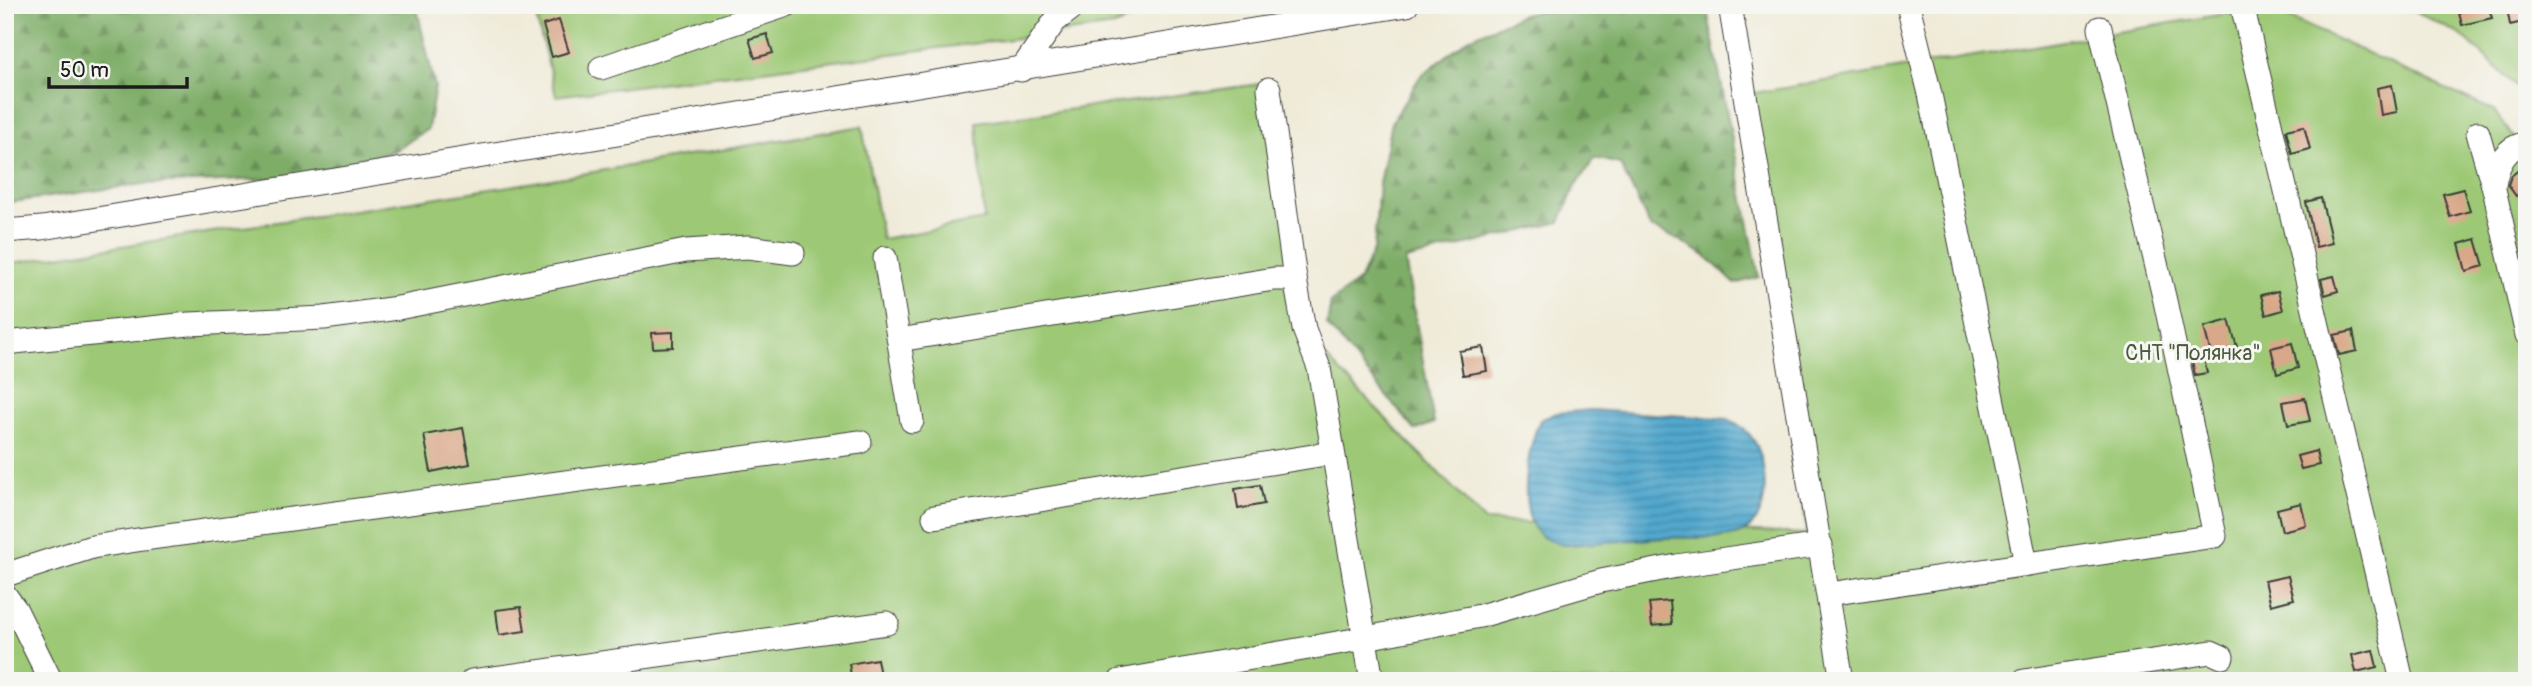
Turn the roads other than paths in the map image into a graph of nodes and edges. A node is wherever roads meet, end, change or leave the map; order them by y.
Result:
1 (787, 5) edge
2 (1076, 5) edge
3 (1407, 5) edge
4 (1730, 5) edge
5 (1908, 5) edge
6 (2242, 5) edge
7 (2101, 28) dead end
8 (601, 68) dead end
9 (1021, 70) junction
10 (1269, 89) dead end
11 (2478, 133) dead end
12 (2527, 144) edge
13 (2494, 188) junction
14 (5, 231) edge
15 (793, 253) dead end
16 (885, 258) dead end
17 (1295, 279) junction
18 (2527, 335) edge
19 (899, 340) junction
20 (5, 343) edge
21 (912, 421) dead end
22 (860, 442) dead end
23 (1332, 453) junction
24 (934, 517) dead end
25 (1821, 545) junction
26 (2026, 564) junction
27 (5, 575) edge
28 (1829, 594) junction
29 (5, 595) edge
30 (887, 623) dead end
31 (1366, 638) junction
32 (2222, 656) dead end
33 (51, 681) edge
34 (472, 681) edge
35 (1120, 681) edge
36 (1372, 681) edge
37 (1842, 681) edge
38 (2024, 681) edge
39 (2402, 681) edge

1 - 8 lane
2 - 9 lane
3 - 9 lane
4 - 25 lane
5 - 26 lane
6 - 39 lane
7 - 26 lane
9 - 14 lane
10 - 17 lane
11 - 13 lane
12 - 13 lane
13 - 18 lane
15 - 20 lane
16 - 19 lane
17 - 19 lane
17 - 23 lane
19 - 21 lane
22 - 27 lane
23 - 24 lane
23 - 31 lane
25 - 28 lane
25 - 31 lane
26 - 28 lane
28 - 37 lane
29 - 33 lane
30 - 34 lane
31 - 35 lane
31 - 36 lane
32 - 38 lane

